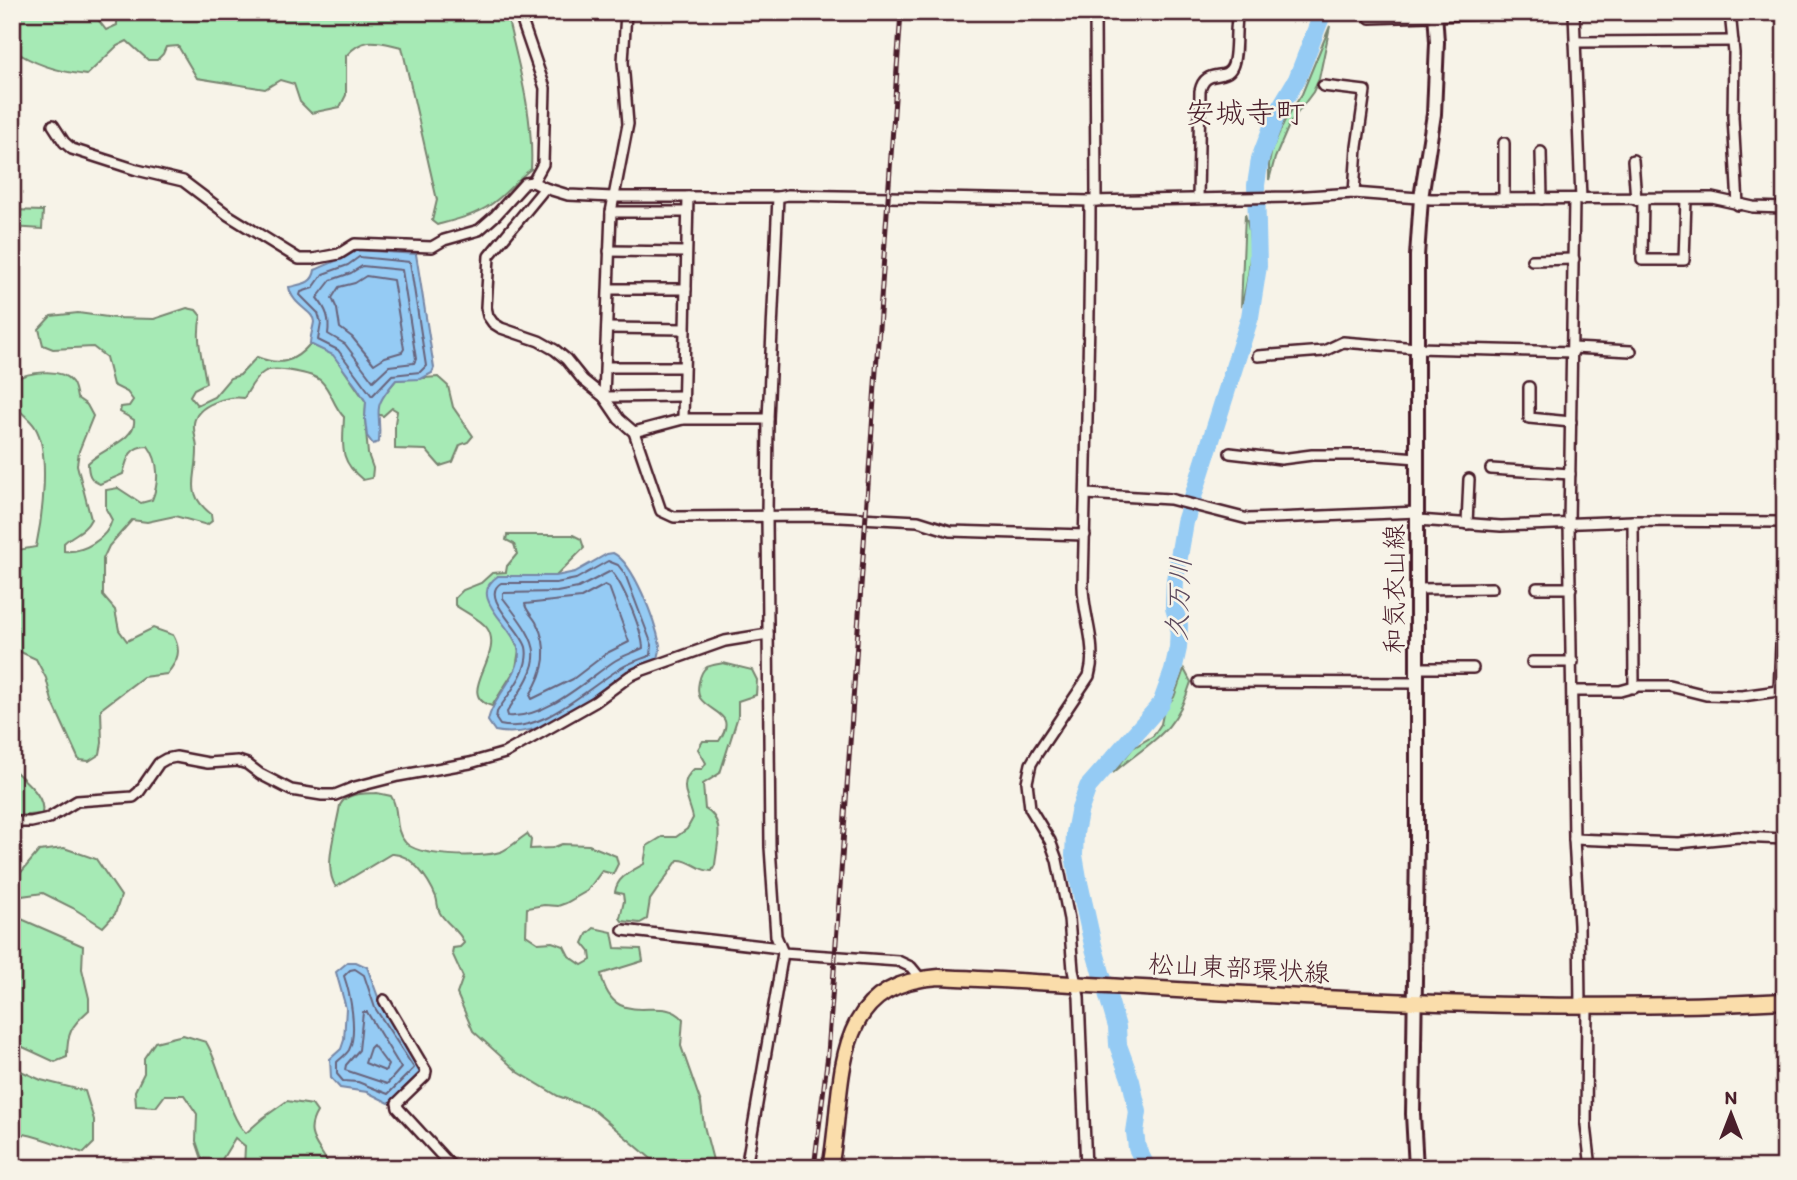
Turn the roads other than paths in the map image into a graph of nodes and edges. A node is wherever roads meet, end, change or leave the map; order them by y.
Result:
1 (519, 12) edge
2 (626, 12) edge
3 (1095, 12) edge
4 (1238, 12) edge
5 (1552, 12) edge
6 (1574, 12) edge
7 (1730, 12) edge
8 (1435, 13) edge
9 (1370, 18) dead end
10 (1733, 41) junction
11 (1575, 42) junction
12 (1323, 86) dead end
13 (53, 125) dead end
14 (1504, 143) dead end
15 (1541, 152) dead end
16 (1633, 160) dead end
17 (533, 181) junction
18 (545, 188) junction
19 (1354, 193) junction
20 (613, 197) junction
21 (688, 197) junction
22 (778, 197) junction
23 (1198, 198) junction
24 (1421, 198) junction
25 (1504, 199) junction
26 (1542, 199) junction
27 (1686, 199) junction
28 (1577, 200) junction
29 (1640, 200) junction
30 (1093, 201) junction
31 (1738, 205) junction
32 (1785, 208) edge
33 (611, 212) junction
34 (687, 212) junction
35 (609, 251) junction
36 (687, 252) junction
37 (1574, 259) junction
38 (1532, 260) dead end
39 (609, 289) junction
40 (686, 289) junction
41 (607, 328) junction
42 (685, 329) junction
43 (1417, 348) junction
44 (1573, 350) junction
45 (1631, 351) dead end
46 (1258, 356) dead end
47 (606, 367) junction
48 (684, 367) junction
49 (1529, 387) dead end
50 (604, 397) junction
51 (683, 397) junction
52 (683, 419) junction
53 (768, 419) junction
54 (1571, 422) junction
55 (634, 432) junction
56 (1230, 453) dead end
57 (1417, 458) junction
58 (1491, 469) dead end
59 (1570, 474) junction
60 (1469, 479) dead end
61 (1086, 494) junction
62 (767, 516) junction
63 (1418, 516) junction
64 (1633, 522) junction
65 (1785, 522) edge
66 (1467, 524) junction
67 (1569, 524) junction
68 (1084, 535) junction
69 (1492, 587) dead end
70 (1537, 588) dead end
71 (1571, 588) junction
72 (1417, 589) junction
73 (768, 634) junction
74 (1781, 645) dead end
75 (1532, 662) dead end
76 (1573, 662) junction
77 (1417, 667) junction
78 (1472, 668) dead end
79 (1199, 682) dead end
80 (1416, 683) junction
81 (1634, 688) junction
82 (1573, 691) junction
83 (1782, 691) edge
84 (12, 822) edge
85 (1574, 839) junction
86 (1785, 839) edge
87 (623, 930) dead end
88 (781, 951) junction
89 (920, 978) junction
90 (1080, 984) junction
91 (384, 1000) dead end
92 (1785, 1001) edge
93 (1415, 1002) junction
94 (1583, 1007) junction
95 (453, 1168) edge
96 (746, 1168) edge
97 (830, 1168) edge
98 (1086, 1168) edge
99 (1416, 1168) edge
100 (1591, 1168) edge

1 - 17 street
2 - 20 street
3 - 30 street
4 - 23 street
5 - 8 street
6 - 11 street
7 - 10 street
8 - 9 street
8 - 24 main road, 和気衣山線
10 - 11 street
10 - 31 street
11 - 28 street
12 - 19 street
13 - 17 street
14 - 25 street
15 - 26 street
16 - 29 street
17 - 18 street
18 - 20 street
18 - 50 street
19 - 23 street
19 - 24 street
20 - 21 street
20 - 33 street
21 - 22 street
21 - 34 street
22 - 30 street
22 - 53 street
23 - 30 street
24 - 25 street
24 - 43 main road, 和気衣山線
25 - 26 street
26 - 28 street
27 - 29 street
27 - 29 street
27 - 31 street
28 - 29 street
28 - 37 street
30 - 61 street
31 - 32 street
33 - 34 street
33 - 35 street
34 - 36 street
35 - 36 street
35 - 39 street
36 - 40 street
37 - 38 street
37 - 44 street
39 - 40 street
39 - 41 street
40 - 42 street
41 - 42 street
41 - 47 street
42 - 48 street
43 - 44 street
43 - 46 street
43 - 57 main road, 和気衣山線
44 - 45 street
44 - 54 street
47 - 48 street
47 - 50 street
48 - 51 street
49 - 54 street
50 - 51 street
50 - 55 street
51 - 52 street
52 - 53 street
52 - 55 street
53 - 62 street
54 - 59 street
55 - 62 street
56 - 57 street
57 - 63 main road, 和気衣山線
58 - 59 street
59 - 67 street
60 - 66 street
61 - 63 street
61 - 68 street
62 - 68 street
62 - 73 street
63 - 66 street
63 - 72 main road, 和気衣山線
64 - 65 street
64 - 67 street
64 - 81 street
66 - 67 street
67 - 71 street
68 - 90 street
69 - 72 street
70 - 71 street
71 - 76 street
72 - 77 main road, 和気衣山線
73 - 84 street
73 - 88 street
74 - 83 street
75 - 76 street
76 - 82 street
77 - 78 street
77 - 80 main road, 和気衣山線
79 - 80 street
80 - 93 main road, 和気衣山線
81 - 82 street
81 - 83 street
82 - 85 street
85 - 86 street
85 - 94 street
87 - 88 street
88 - 89 street
88 - 96 street
89 - 90 main road, 松山東部環状線
89 - 97 main road, 松山東部環状線
90 - 93 main road, 松山東部環状線
90 - 98 street
91 - 95 street
92 - 94 main road, 松山東部環状線
93 - 94 main road, 松山東部環状線
93 - 99 main road, 和気衣山線
94 - 100 street

